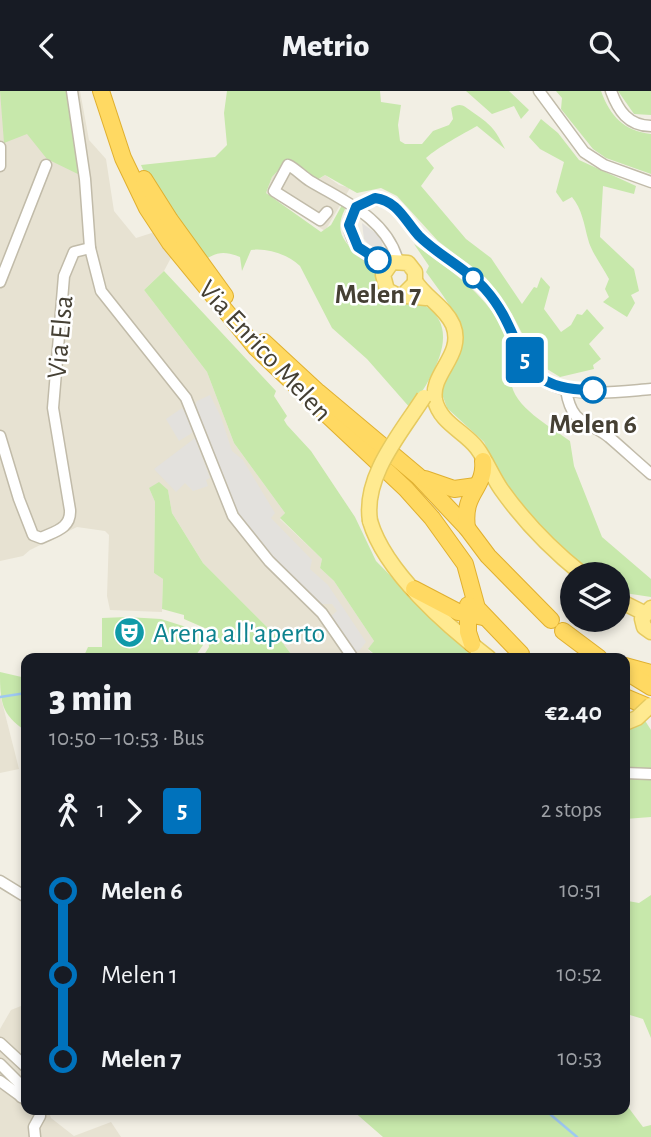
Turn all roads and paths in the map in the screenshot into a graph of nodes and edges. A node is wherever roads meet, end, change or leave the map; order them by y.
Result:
1 (72, 91) edge
2 (101, 91) edge
3 (112, 91) edge
4 (539, 91) edge
5 (611, 91) edge
6 (651, 126) edge
7 (0, 147) edge
8 (46, 165) dead end
9 (0, 166) edge
10 (651, 182) edge
11 (327, 212) dead end
12 (90, 248) junction
13 (367, 255) junction
14 (395, 261) junction
15 (382, 280) junction
16 (415, 281) junction
17 (0, 282) edge
18 (405, 293) junction
19 (426, 297) junction
20 (437, 383) junction
21 (651, 389) edge
22 (566, 390) junction
23 (0, 436) edge
24 (483, 461) junction
25 (651, 474) edge
26 (418, 476) junction
27 (476, 486) junction
28 (467, 529) junction
29 (569, 562) edge
30 (414, 589) junction
31 (630, 604) edge
32 (648, 610) edge
33 (474, 615) junction
34 (651, 632) edge
35 (472, 644) junction
36 (350, 653) edge
37 (483, 653) edge
38 (520, 653) edge
39 (593, 653) edge
40 (630, 669) edge
41 (630, 672) edge
42 (651, 673) edge
43 (651, 688) edge
44 (630, 699) edge
45 (630, 700) edge
46 (651, 706) edge
47 (651, 716) edge
48 (630, 721) edge
49 (630, 773) edge
50 (651, 774) edge
51 (0, 881) edge
52 (21, 894) edge
53 (0, 1043) edge
54 (21, 1062) edge
55 (0, 1064) edge
56 (0, 1081) edge
57 (21, 1089) edge
58 (21, 1096) edge
59 (40, 1115) edge
60 (34, 1137) edge

1 - 12 street
2 - 33 highway, Via Enrico Melen
3 - 26 highway, Via Enrico Melen
4 - 10 street
5 - 6 street
7 - 9 street
8 - 17 street
11 - 14 street
12 - 23 street, Via Elsa
12 - 36 street
13 - 14 street
13 - 15 street
13 - 22 street, bridge
14 - 15 main road
14 - 16 main road
15 - 18 main road
16 - 18 main road
16 - 19 main road
18 - 19 main road
19 - 20 main road
20 - 24 main road
20 - 30 main road, bridge
21 - 22 street
22 - 25 street
24 - 27 highway
24 - 29 main road
26 - 27 highway
26 - 28 highway
27 - 28 highway
28 - 39 highway
30 - 33 highway
30 - 35 main road
31 - 32 main road
32 - 34 main road
33 - 35 highway
33 - 38 highway
35 - 37 main road
40 - 42 highway
41 - 43 highway
44 - 46 highway
45 - 47 highway
46 - 48 main road, bridge
49 - 50 street
51 - 52 street
53 - 54 street
55 - 57 street
56 - 58 street
59 - 60 street

